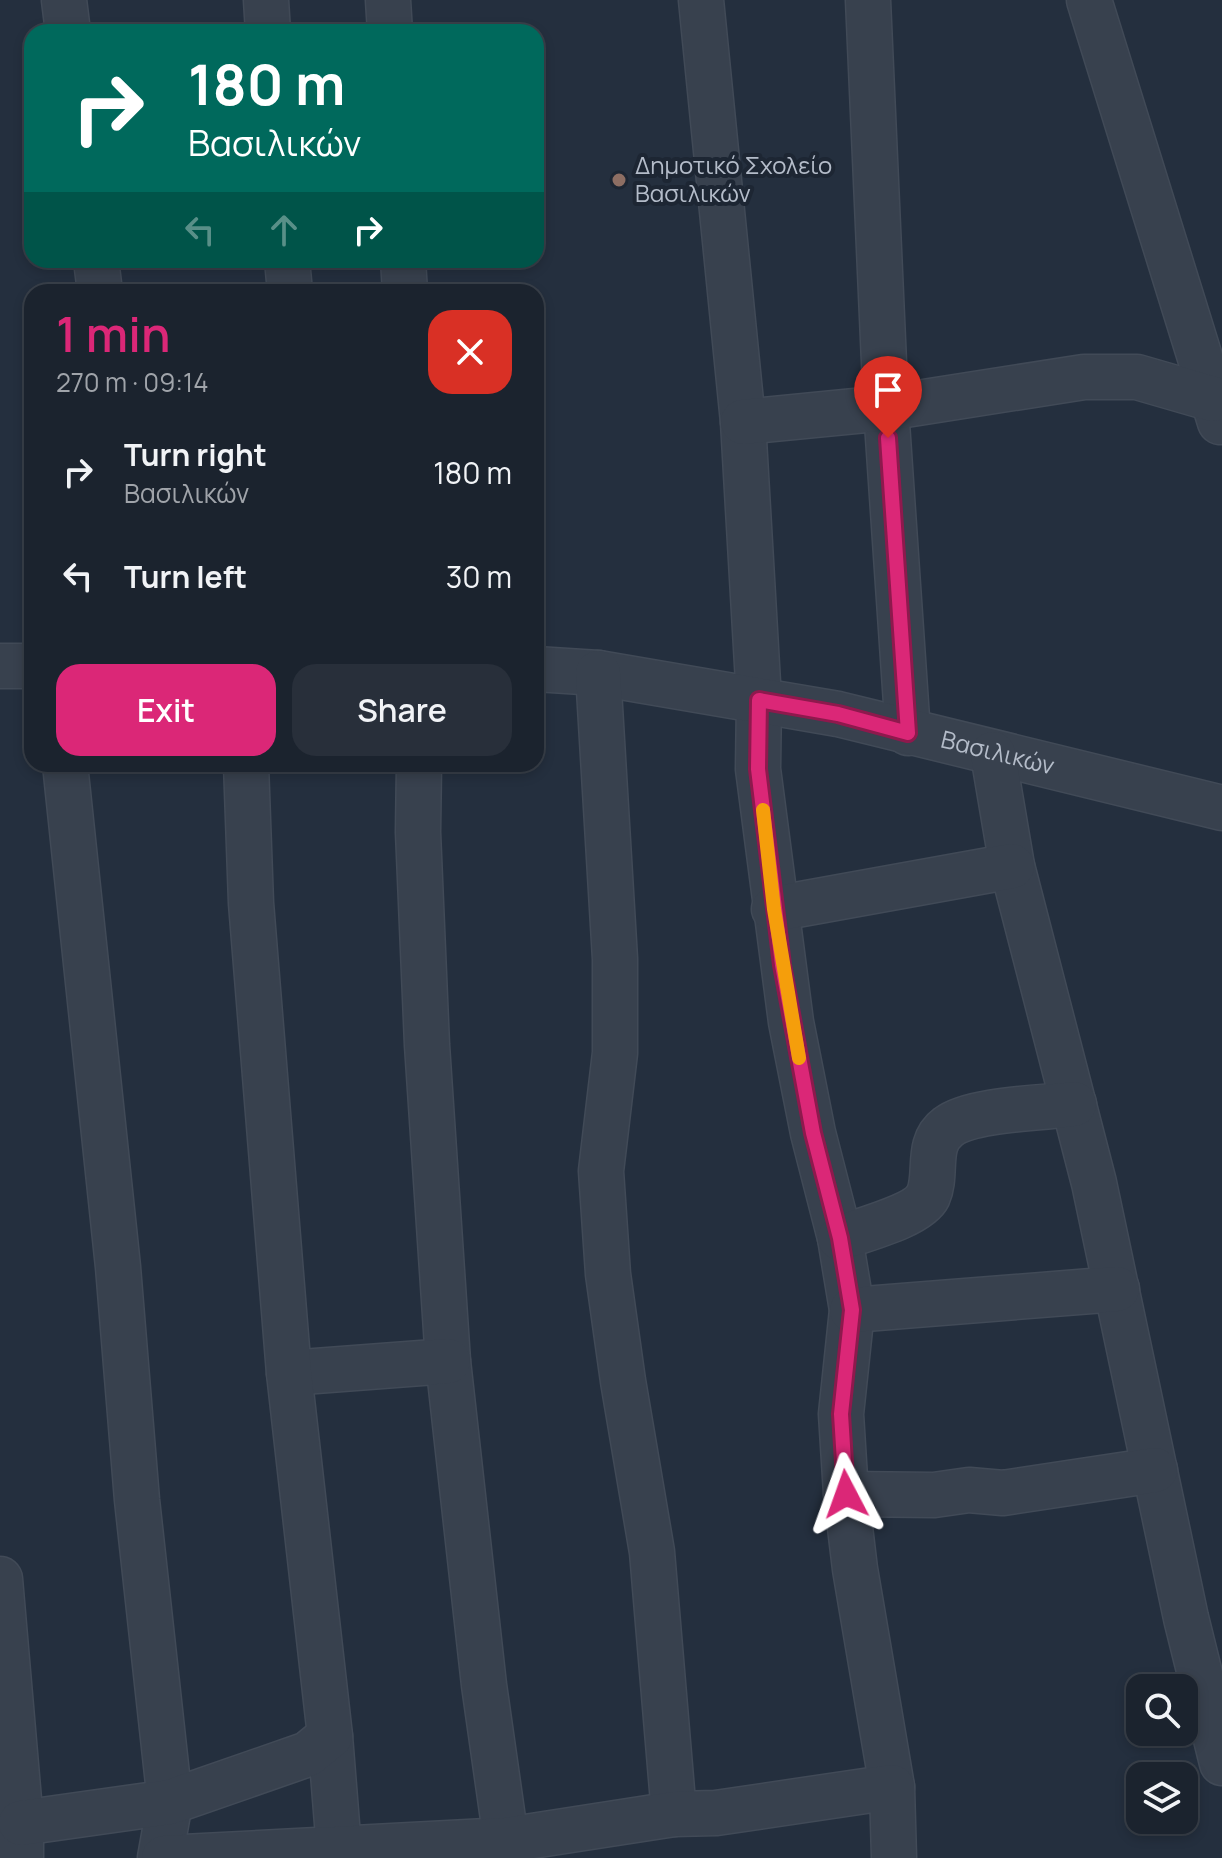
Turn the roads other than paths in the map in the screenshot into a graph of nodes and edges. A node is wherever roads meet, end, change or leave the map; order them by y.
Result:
1 (64, 0) edge
2 (266, 0) edge
3 (388, 0) edge
4 (701, 0) edge
5 (868, 0) edge
6 (1089, 0) edge
7 (67, 24) edge
8 (268, 24) edge
9 (390, 24) edge
10 (886, 408) junction
11 (1218, 413) edge
12 (743, 422) junction
13 (0, 666) edge
14 (24, 666) edge
15 (544, 670) edge
16 (598, 673) junction
17 (759, 700) junction
18 (908, 733) junction
19 (993, 754) junction
20 (66, 772) edge
21 (246, 772) edge
22 (419, 772) edge
23 (1222, 808) edge
24 (1012, 866) junction
25 (774, 909) junction
26 (1074, 1104) junction
27 (840, 1238) junction
28 (1117, 1289) junction
29 (852, 1310) junction
30 (448, 1361) junction
31 (289, 1373) junction
32 (1155, 1470) junction
33 (846, 1494) junction
34 (0, 1579) edge
35 (330, 1736) junction
36 (1222, 1763) edge
37 (892, 1787) junction
38 (170, 1802) junction
39 (674, 1814) junction
40 (506, 1840) junction
41 (21, 1841) edge
42 (339, 1849) junction
43 (162, 1858) edge
44 (894, 1858) edge

1 - 7 street
2 - 8 street
3 - 9 street
4 - 12 street
5 - 10 street
6 - 11 street
10 - 11 street
10 - 12 street
10 - 18 street
12 - 17 street
13 - 14 street
15 - 16 street, Βασιλικών
16 - 17 street, Βασιλικών
16 - 39 street
17 - 18 street, Βασιλικών
17 - 25 street
18 - 19 street, Βασιλικών
19 - 23 street, Βασιλικών
19 - 24 street
20 - 38 street
21 - 31 street
22 - 30 street
24 - 25 street
24 - 26 street
25 - 27 street
26 - 27 street
26 - 28 street
27 - 29 street
28 - 29 street
28 - 32 street
29 - 33 street
30 - 31 street
30 - 40 street
31 - 35 street
32 - 33 street
32 - 36 street
33 - 37 street
34 - 41 street
35 - 38 street
35 - 42 street
37 - 39 street
37 - 44 street
38 - 41 street
38 - 43 street
39 - 40 street
40 - 42 street
42 - 43 street

